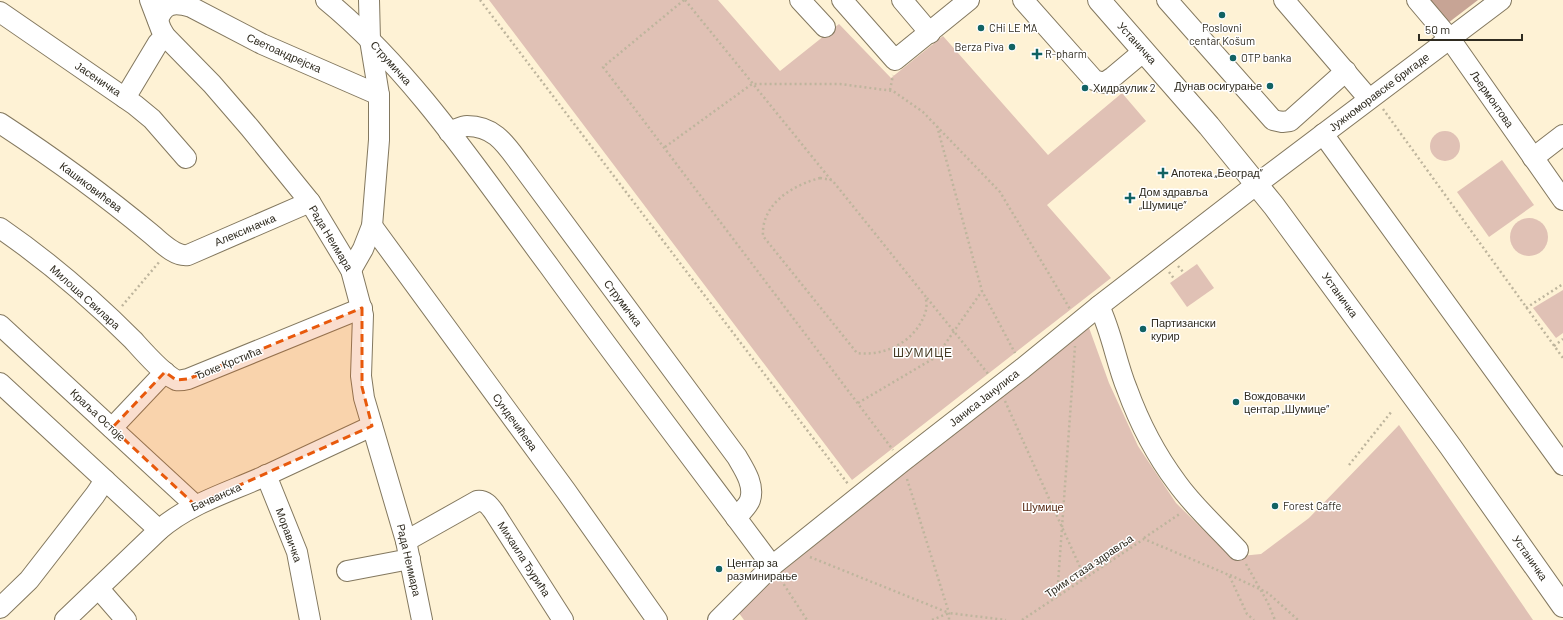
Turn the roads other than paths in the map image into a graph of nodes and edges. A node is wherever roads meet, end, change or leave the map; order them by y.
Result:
1 (150, 0) edge
2 (326, 0) edge
3 (369, 0) edge
4 (800, 0) edge
5 (842, 0) edge
6 (902, 0) edge
7 (969, 0) edge
8 (1023, 0) edge
9 (1099, 0) edge
10 (1167, 0) edge
11 (1284, 0) edge
12 (1417, 0) edge
13 (1501, 0) edge
14 (185, 3) edge
15 (0, 12) edge
16 (162, 28) junction
17 (825, 28) dead end
18 (930, 33) junction
19 (1450, 39) junction
20 (370, 40) junction
21 (1144, 51) junction
22 (1346, 71) junction
23 (379, 95) junction
24 (1371, 97) junction
25 (125, 98) junction
26 (0, 123) edge
27 (450, 132) junction
28 (1323, 134) junction
29 (1563, 135) edge
30 (186, 158) dead end
31 (1533, 158) junction
32 (1257, 184) junction
33 (1563, 200) edge
34 (310, 202) junction
35 (372, 226) junction
36 (0, 228) edge
37 (175, 252) joint
38 (351, 270) junction
39 (1099, 306) junction
40 (362, 308) junction
41 (0, 326) edge
42 (165, 372) junction
43 (0, 383) edge
44 (372, 426) junction
45 (112, 428) junction
46 (1563, 465) edge
47 (266, 475) junction
48 (105, 480) junction
49 (195, 505) junction
50 (736, 518) junction
51 (159, 530) junction
52 (408, 550) junction
53 (1238, 550) road end
54 (772, 566) junction
55 (347, 571) dead end
56 (99, 589) junction
57 (1563, 606) edge
58 (0, 608) edge
59 (65, 620) edge
60 (126, 620) edge
61 (310, 620) edge
62 (422, 620) edge
63 (563, 620) edge
64 (657, 620) edge
65 (718, 620) edge

1 - 16 street, Рада Неимара
2 - 20 street, Струмичка
3 - 20 street
4 - 17 street
5 - 18 street
6 - 18 street
7 - 18 street
8 - 21 street
9 - 21 main road, Устаничка
10 - 22 street
11 - 22 street
12 - 19 street, Љермонтова
13 - 19 street, Јужноморавске бригаде
14 - 16 street, Светоандрејска
14 - 23 street, Светоандрејска
15 - 25 street, Јасеничка
16 - 25 street
16 - 34 street, Рада Неимара
19 - 24 street, Јужноморавске бригаде
19 - 31 street, Љермонтова
20 - 23 street
20 - 27 street, Струмичка
21 - 32 main road, Устаничка
22 - 24 street
23 - 35 street
24 - 28 street, Јужноморавске бригаде
25 - 30 street, Јасеничка
26 - 37 street, Кашиковићева
27 - 50 street, Струмичка
27 - 50 street, Струмичка
28 - 32 street, Јужноморавске бригаде
28 - 46 street
29 - 31 street
31 - 33 street, Љермонтова
32 - 39 street, Јаниса Јанулиса
32 - 57 main road, Устаничка
34 - 37 street, Алексиначка
34 - 38 street, Рада Неимара
35 - 38 street
35 - 64 street, Сундечићева
36 - 42 street, Милоша Свилара
38 - 40 street, Рада Неимара
39 - 53 street
39 - 54 street, Јаниса Јанулиса
40 - 42 street, Ђоке Крстића
40 - 44 street, Рада Неимара
41 - 45 street, Краља Остоје
42 - 45 street
43 - 48 street
44 - 47 street, Бачванска
44 - 52 street, Рада Неимара
45 - 49 street, Краља Остоје
47 - 49 street, Бачванска
47 - 61 street, Моравичка
48 - 51 street
48 - 58 street
49 - 51 street, Бачванска
50 - 54 street, Струмичка
51 - 56 street, Бачванска
52 - 55 street
52 - 62 street, Рада Неимара
52 - 63 street, Михаила Ђурића
54 - 65 street, Јаниса Јанулиса
56 - 59 street, Бачванска
56 - 60 street

